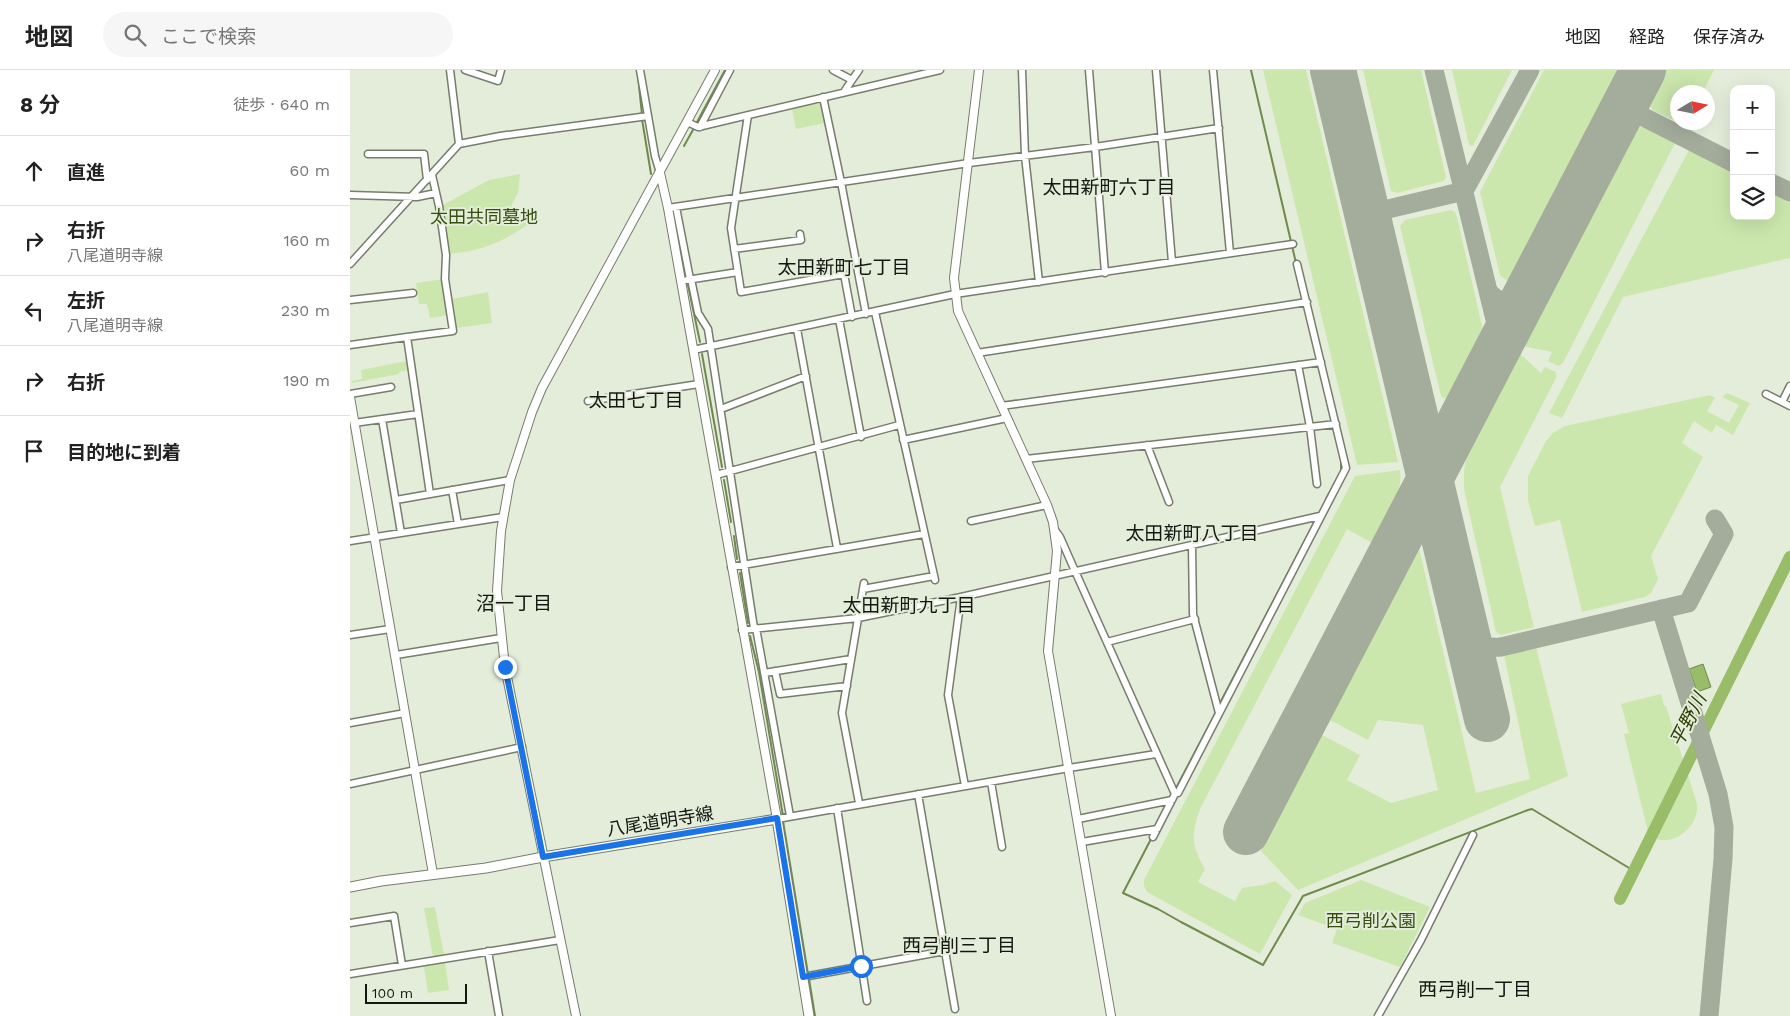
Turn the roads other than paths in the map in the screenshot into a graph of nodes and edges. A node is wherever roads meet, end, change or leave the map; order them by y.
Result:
1 (449, 70) edge
2 (465, 70) edge
3 (501, 70) edge
4 (640, 70) edge
5 (833, 70) edge
6 (859, 70) edge
7 (940, 70) edge
8 (979, 70) edge
9 (1022, 70) edge
10 (1088, 70) edge
11 (1156, 70) edge
12 (1213, 70) edge
13 (722, 72) edge
14 (914, 73) edge
15 (852, 80) junction
16 (844, 92) junction
17 (823, 97) junction
18 (748, 115) junction
19 (644, 117) junction
20 (694, 125) junction
21 (1219, 128) junction
22 (1162, 137) junction
23 (459, 144) junction
24 (1095, 147) junction
25 (368, 154) dead end
26 (1025, 156) junction
27 (969, 163) junction
28 (660, 173) junction
29 (430, 177) junction
30 (841, 182) junction
31 (436, 193) junction
32 (350, 195) edge
33 (412, 196) junction
34 (735, 197) junction
35 (676, 207) junction
36 (668, 208) junction
37 (800, 234) dead end
38 (1293, 244) dead end
39 (734, 249) junction
40 (1230, 253) junction
41 (1172, 262) junction
42 (350, 264) edge
43 (1297, 264) dead end
44 (738, 272) junction
45 (1105, 273) junction
46 (690, 279) junction
47 (680, 281) junction
48 (1039, 282) junction
49 (413, 294) dead end
50 (955, 294) junction
51 (350, 300) edge
52 (1307, 302) junction
53 (875, 312) junction
54 (866, 314) junction
55 (852, 317) junction
56 (839, 320) junction
57 (797, 329) junction
58 (407, 337) junction
59 (350, 345) edge
60 (711, 346) junction
61 (693, 350) junction
62 (977, 353) junction
63 (1321, 362) junction
64 (1298, 365) junction
65 (806, 376) junction
66 (699, 384) junction
67 (1790, 386) edge
68 (391, 387) dead end
69 (1766, 394) dead end
70 (350, 396) edge
71 (588, 401) dead end
72 (1782, 402) junction
73 (1001, 406) junction
74 (1790, 406) edge
75 (721, 409) junction
76 (418, 414) junction
77 (1007, 418) junction
78 (382, 419) junction
79 (354, 423) junction
80 (1336, 424) junction
81 (900, 425) junction
82 (1310, 427) junction
83 (861, 437) junction
84 (903, 440) junction
85 (1147, 445) junction
86 (819, 447) junction
87 (1026, 459) junction
88 (731, 471) junction
89 (716, 475) junction
90 (510, 480) junction
91 (1317, 484) dead end
92 (452, 490) junction
93 (430, 494) junction
94 (396, 500) junction
95 (1169, 502) dead end
96 (1047, 505) junction
97 (1320, 516) junction
98 (503, 517) junction
99 (972, 521) dead end
100 (458, 524) junction
101 (1055, 530) junction
102 (401, 533) junction
103 (924, 534) junction
104 (374, 538) junction
105 (350, 541) edge
106 (1192, 545) junction
107 (838, 548) junction
108 (745, 564) junction
109 (731, 567) junction
110 (1075, 571) junction
111 (1055, 575) junction
112 (961, 597) junction
113 (858, 618) junction
114 (1195, 618) junction
115 (390, 628) junction
116 (755, 628) junction
117 (742, 630) junction
118 (350, 635) edge
119 (501, 638) junction
120 (1107, 642) junction
121 (396, 655) junction
122 (851, 659) junction
123 (775, 671) junction
124 (764, 673) junction
125 (847, 686) junction
126 (406, 713) junction
127 (1219, 714) junction
128 (350, 723) edge
129 (522, 747) junction
130 (1156, 754) junction
131 (1069, 768) junction
132 (415, 770) junction
133 (991, 782) junction
134 (350, 784) edge
135 (964, 786) junction
136 (918, 794) junction
137 (1174, 797) junction
138 (859, 804) junction
139 (836, 808) junction
140 (790, 816) junction
141 (777, 818) junction
142 (1078, 819) junction
143 (1157, 829) junction
144 (1473, 835) dead end
145 (1153, 838) dead end
146 (1082, 842) junction
147 (1002, 847) dead end
148 (543, 857) junction
149 (432, 874) junction
150 (350, 887) edge
151 (350, 923) edge
152 (560, 940) junction
153 (488, 951) junction
154 (945, 951) junction
155 (402, 965) junction
156 (861, 966) junction
157 (350, 974) edge
158 (807, 976) junction
159 (867, 1001) dead end
160 (955, 1009) dead end
161 (500, 1016) edge
162 (576, 1016) edge
163 (809, 1016) edge
164 (1111, 1016) edge
165 (1378, 1016) edge

1 - 23 street
2 - 3 street
4 - 19 street
5 - 15 street
6 - 15 street
7 - 14 street
8 - 27 street
9 - 26 street
10 - 24 street
11 - 22 street
12 - 21 street
13 - 20 street
13 - 20 street
14 - 16 street
15 - 16 street
16 - 17 street
17 - 18 street
17 - 30 street
18 - 20 street
18 - 34 street
19 - 23 street
19 - 28 street
20 - 28 street
21 - 22 street
21 - 40 street
22 - 24 street
22 - 41 street
23 - 29 street
24 - 26 street
24 - 45 street
25 - 29 street
26 - 27 street
26 - 48 street
27 - 30 street
27 - 50 street
28 - 36 street
28 - 90 street
29 - 31 street
29 - 33 street
30 - 34 street
30 - 54 street
31 - 33 street
31 - 58 street
32 - 33 street
33 - 42 street
34 - 35 street
34 - 39 street
35 - 36 street
35 - 46 street
36 - 47 street
37 - 39 street
38 - 40 street
39 - 44 street
40 - 41 street
41 - 45 street
43 - 52 street
44 - 46 street
44 - 55 street
45 - 48 street
46 - 47 street
46 - 60 street
47 - 61 street
48 - 50 street
49 - 51 street
50 - 53 street
50 - 62 street
52 - 62 street
52 - 63 street
53 - 54 street
53 - 81 street
54 - 55 street
55 - 56 street
56 - 57 street
56 - 83 street
57 - 60 street
57 - 65 street
58 - 59 street
58 - 76 street
60 - 61 street
60 - 75 street
61 - 66 street
62 - 73 street
63 - 64 street
63 - 80 street
64 - 73 street
64 - 82 street
65 - 75 street
65 - 86 street
66 - 71 street
66 - 89 street
67 - 72 street
68 - 70 street
69 - 72 street
70 - 79 street
72 - 74 street
73 - 77 street
75 - 88 street
76 - 78 street
76 - 93 street
77 - 84 street
77 - 87 street
78 - 79 street
78 - 94 street
79 - 104 street
80 - 82 street
80 - 97 street
81 - 83 street
81 - 84 street
82 - 85 street
82 - 91 street
83 - 86 street
84 - 103 street
85 - 87 street
85 - 95 street
86 - 88 street
86 - 107 street
87 - 96 street
88 - 89 street
88 - 108 street
89 - 109 street
90 - 92 street
90 - 98 street
92 - 93 street
92 - 100 street
93 - 94 street
94 - 102 street
96 - 99 street
96 - 101 street
97 - 106 street
97 - 127 street
98 - 100 street
98 - 119 street
100 - 102 street
101 - 110 street
101 - 111 street
102 - 104 street
103 - 107 street
103 - 113 street
104 - 105 street
104 - 115 street
106 - 110 street
106 - 114 street
107 - 108 street
108 - 109 street
108 - 116 street
109 - 117 street
110 - 111 street
110 - 120 street
111 - 112 street
111 - 131 street
112 - 113 street
112 - 135 street
113 - 116 street
113 - 122 street
114 - 120 street
114 - 127 street
115 - 118 street
115 - 121 street
116 - 117 street
116 - 124 street
117 - 141 street
119 - 121 street
119 - 129 street
120 - 130 street
121 - 126 street
122 - 123 street
122 - 125 street
123 - 124 street
123 - 125 street
124 - 140 street
125 - 138 street
126 - 128 street
126 - 132 street
127 - 137 street
129 - 132 street
129 - 148 street
130 - 131 street
130 - 137 street
131 - 133 street
131 - 142 street
132 - 134 street
132 - 149 street
133 - 135 street
133 - 147 street
135 - 136 street
136 - 138 street
136 - 154 street
137 - 142 street
137 - 143 street
138 - 139 street
139 - 140 street
139 - 156 street
140 - 141 street
141 - 148 main road, 八尾道明寺線
141 - 158 main road
142 - 146 street
143 - 145 street
143 - 146 street
144 - 165 street
146 - 164 street
148 - 149 main road, 八尾道明寺線
148 - 152 street
149 - 150 main road, 八尾道明寺線
151 - 155 street
152 - 153 street
152 - 162 street
153 - 155 street
153 - 161 street
154 - 156 street
154 - 160 street
155 - 157 street
156 - 158 street
156 - 159 street
158 - 163 main road

